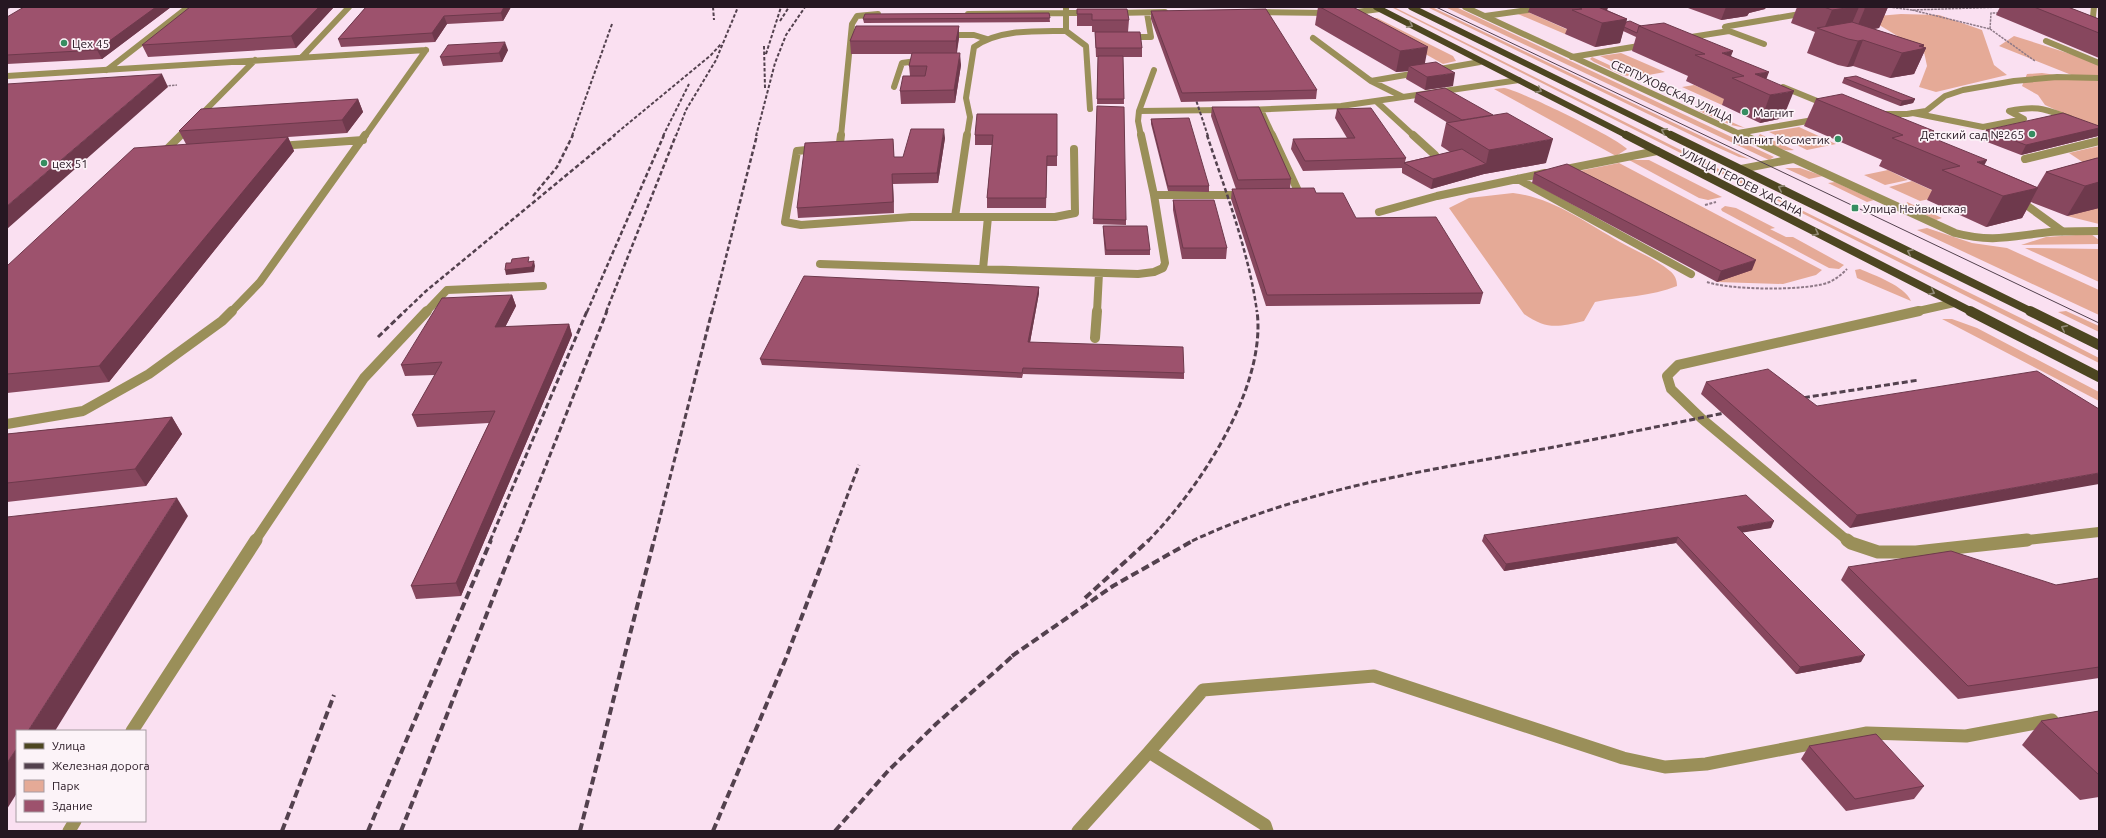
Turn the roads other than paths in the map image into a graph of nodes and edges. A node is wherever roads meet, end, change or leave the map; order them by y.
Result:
1 (188, 7) edge
2 (349, 7) edge
3 (1411, 7) edge
4 (1465, 7) edge
5 (2094, 7) edge
6 (1378, 8) edge
7 (2099, 8) edge
8 (1066, 10) edge
9 (1528, 10) dead end
10 (1171, 12) edge
11 (1248, 12) edge
12 (1813, 12) dead end
13 (1096, 13) edge
14 (1110, 13) edge
15 (1147, 13) junction
16 (888, 14) edge
17 (958, 14) edge
18 (1485, 16) junction
19 (2099, 29) edge
20 (1066, 31) junction
21 (1729, 31) junction
22 (943, 35) edge
23 (1135, 37) edge
24 (1313, 38) dead end
25 (987, 39) junction
26 (2046, 40) edge
27 (1650, 44) edge
28 (1764, 44) dead end
29 (1687, 46) edge
30 (302, 57) junction
31 (1572, 57) junction
32 (256, 60) junction
33 (934, 60) edge
34 (964, 60) dead end
35 (972, 60) junction
36 (1480, 62) junction
37 (2099, 63) edge
38 (107, 70) junction
39 (1154, 70) dead end
40 (7, 76) edge
41 (2099, 78) edge
42 (1519, 80) junction
43 (1371, 82) junction
44 (1774, 83) edge
45 (894, 88) dead end
46 (1403, 97) junction
47 (1377, 102) junction
48 (1832, 107) edge
49 (1090, 109) dead end
50 (1139, 110) junction
51 (1230, 110) edge
52 (1238, 110) edge
53 (1261, 110) junction
54 (1913, 113) junction
55 (1869, 114) edge
56 (1824, 118) edge
57 (2078, 121) edge
58 (1738, 133) junction
59 (363, 140) junction
60 (2099, 141) edge
61 (270, 147) edge
62 (1074, 149) dead end
63 (1657, 151) junction
64 (177, 153) edge
65 (1435, 155) edge
66 (1793, 159) junction
67 (2025, 159) edge
68 (1741, 169) junction
69 (1518, 179) junction
70 (2027, 192) edge
71 (1285, 193) edge
72 (1249, 194) edge
73 (1154, 196) junction
74 (1379, 212) dead end
75 (955, 217) junction
76 (988, 217) junction
77 (2062, 231) junction
78 (2099, 231) edge
79 (820, 264) dead end
80 (983, 269) junction
81 (1098, 273) junction
82 (1691, 274) road end
83 (543, 286) dead end
84 (1954, 303) junction
85 (1095, 338) dead end
86 (2099, 345) edge
87 (2099, 377) edge
88 (7, 424) edge
89 (2099, 532) edge
90 (2068, 717) edge
91 (133, 730) edge
92 (1149, 752) junction
93 (74, 822) edge
94 (69, 831) edge
95 (1078, 831) edge
96 (1266, 831) edge

1 - 38 street
2 - 30 street
68 -> 3 main road, УЛИЦА ГЕРОЕВ ХАСАНА
4 - 18 street, СЕРПУХОВСКАЯ УЛИЦА
5 - 7 street
5 - 19 street
6 - 11 street
6 -> 36 main road, УЛИЦА ГЕРОЕВ ХАСАНА
8 - 13 street
8 - 17 street
8 - 20 street
9 - 18 street
10 - 15 street
12 - 21 street
14 - 15 street
15 - 23 street
16 - 75 street
18 - 31 street, СЕРПУХОВСКАЯ УЛИЦА
20 - 25 street
20 - 49 street
21 - 28 street
21 - 29 street
22 - 25 street
24 - 43 street
25 - 35 street
26 - 37 street
27 - 31 street
30 - 32 street
30 - 59 street
31 - 58 street, СЕРПУХОВСКАЯ УЛИЦА
32 - 38 street
32 - 64 street
33 - 45 street
34 - 35 street
35 - 75 street
36 - 42 main road, УЛИЦА ГЕРОЕВ ХАСАНА
36 - 43 street
38 - 40 street
39 - 50 street
41 - 54 street
42 - 46 street
42 -> 63 main road, УЛИЦА ГЕРОЕВ ХАСАНА
43 - 46 street
44 - 48 street
46 - 47 street
47 - 53 street
47 - 65 street
50 - 51 street
50 - 73 street
52 - 53 street
53 - 71 street
54 - 55 street
54 - 57 street
56 - 58 street
58 - 66 street, СЕРПУХОВСКАЯ УЛИЦА
59 - 61 street
59 - 88 street
60 - 67 street
62 - 76 street
63 - 69 street
63 -> 84 main road, УЛИЦА ГЕРОЕВ ХАСАНА
66 - 68 street
66 - 77 street, СЕРПУХОВСКАЯ УЛИЦА
86 -> 68 main road, УЛИЦА ГЕРОЕВ ХАСАНА
69 - 74 street
69 - 82 street
70 - 77 street
72 - 73 street
73 - 81 street
75 - 76 street
76 - 80 street
77 - 78 street, СЕРПУХОВСКАЯ УЛИЦА
79 - 80 street
80 - 81 street
81 - 85 street
83 - 91 street
84 - 87 main road, УЛИЦА ГЕРОЕВ ХАСАНА
84 - 89 street
90 - 92 street
92 - 95 street
92 - 96 street
93 - 94 street

